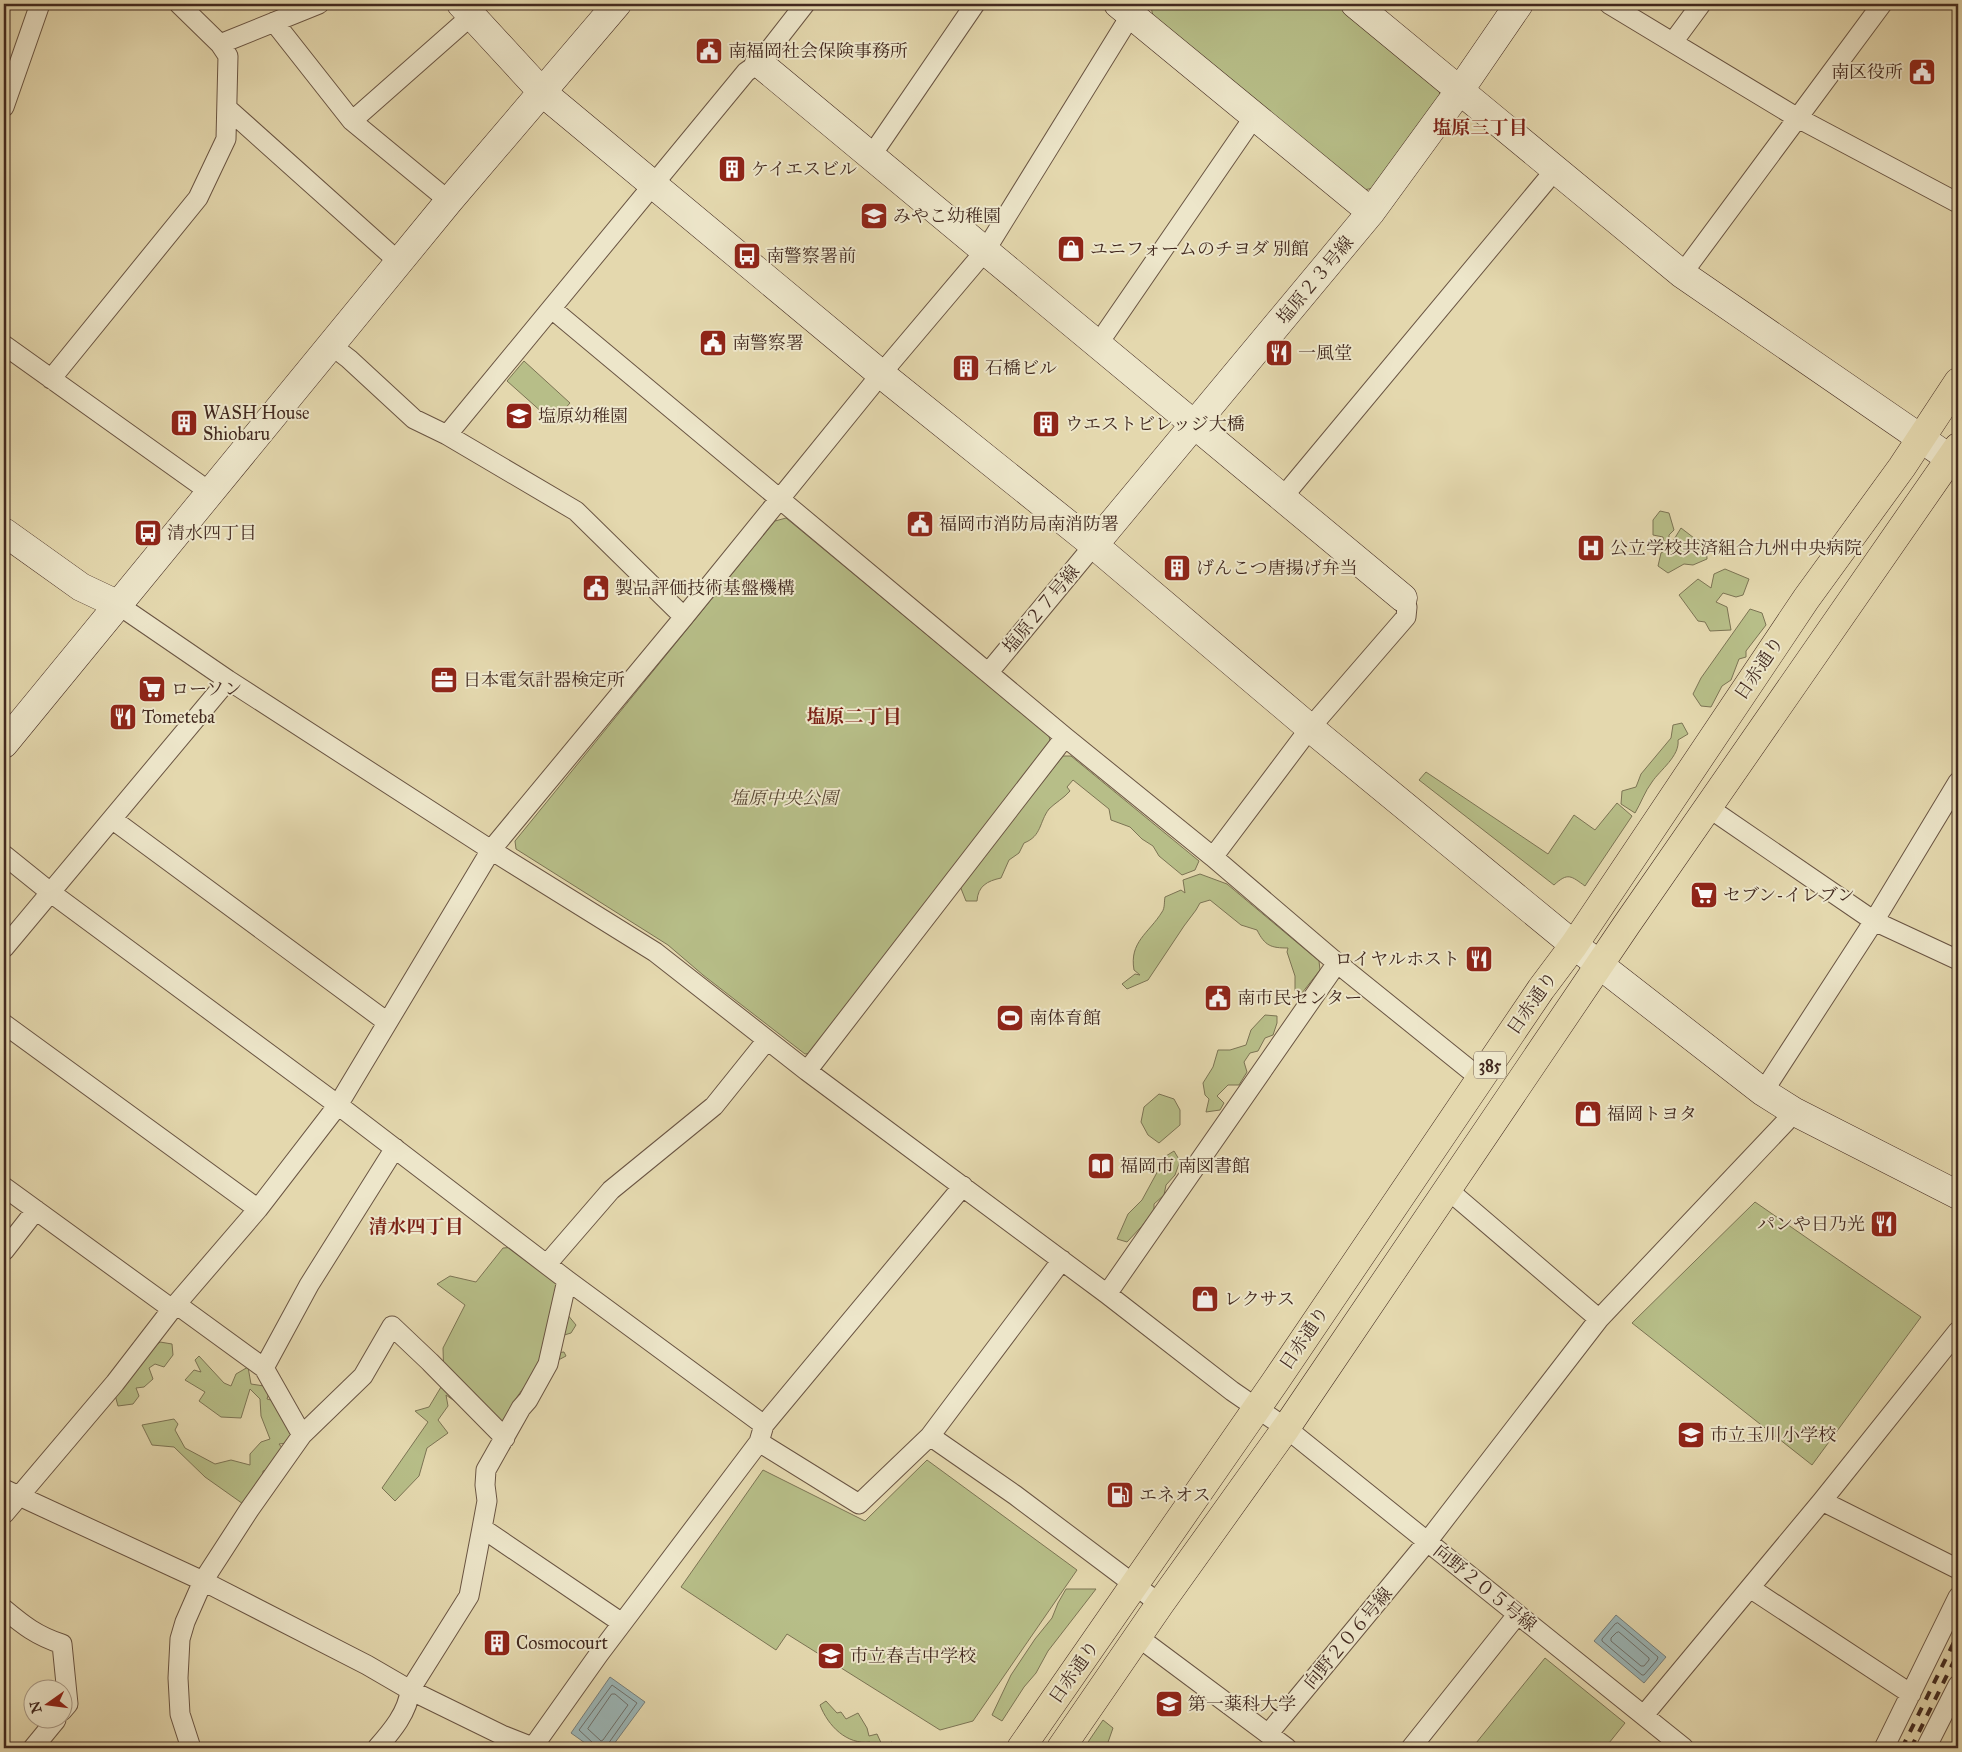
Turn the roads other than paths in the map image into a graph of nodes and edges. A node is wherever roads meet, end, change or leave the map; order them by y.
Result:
1 (40, 4) edge
2 (179, 4) edge
3 (319, 4) edge
4 (617, 4) edge
5 (805, 4) edge
6 (975, 4) edge
7 (1355, 4) edge
8 (1519, 4) edge
9 (1609, 4) edge
10 (1701, 4) edge
11 (1882, 4) edge
12 (1129, 7) edge
13 (466, 10) edge
14 (274, 22) junction
15 (1673, 42) junction
16 (220, 44) junction
17 (759, 63) junction
18 (1460, 90) junction
19 (543, 93) junction
20 (4, 107) edge
21 (227, 108) junction
22 (1254, 117) junction
23 (1796, 117) junction
24 (352, 120) junction
25 (871, 156) junction
26 (1555, 170) junction
27 (654, 185) junction
28 (449, 201) junction
29 (1958, 203) edge
30 (1371, 212) junction
31 (986, 251) junction
32 (399, 262) junction
33 (1682, 274) junction
34 (552, 309) junction
35 (1098, 344) junction
36 (4, 345) edge
37 (332, 346) junction
38 (881, 374) junction
39 (51, 379) junction
40 (1958, 382) edge
41 (1195, 424) junction
42 (447, 435) junction
43 (1921, 438) junction
44 (1955, 457) edge
45 (210, 492) junction
46 (1282, 498) junction
47 (780, 499) junction
48 (4, 532) edge
49 (1094, 545) junction
50 (1404, 598) joint
51 (117, 604) junction
52 (684, 617) junction
53 (988, 673) junction
54 (228, 680) junction
55 (1310, 728) junction
56 (1065, 737) junction
57 (4, 744) edge
58 (1955, 794) edge
59 (1709, 808) junction
60 (112, 819) junction
61 (491, 850) junction
62 (4, 855) edge
63 (1213, 856) junction
64 (50, 892) junction
65 (1874, 921) junction
66 (1574, 945) junction
67 (4, 948) edge
68 (1958, 960) edge
69 (1337, 963) junction
70 (1600, 964) junction
71 (387, 1022) junction
72 (4, 1024) edge
73 (766, 1040) junction
74 (807, 1071) junction
75 (1481, 1079) junction
76 (1763, 1092) junction
77 (338, 1105) junction
78 (1794, 1112) junction
79 (395, 1148) junction
80 (963, 1186) junction
81 (4, 1187) edge
82 (1447, 1189) junction
83 (1958, 1195) edge
84 (258, 1208) junction
85 (36, 1210) junction
86 (4, 1251) edge
87 (1062, 1260) junction
88 (547, 1264) junction
89 (567, 1280) junction
90 (1107, 1294) junction
91 (174, 1306) junction
92 (1599, 1320) junction
93 (1958, 1331) edge
94 (264, 1368) junction
95 (1256, 1408) junction
96 (1286, 1428) junction
97 (761, 1433) junction
98 (302, 1435) junction
99 (930, 1436) junction
100 (505, 1438) junction
101 (11, 1493) edge
102 (1822, 1501) junction
103 (4, 1514) edge
104 (482, 1528) junction
105 (1427, 1542) junction
106 (1958, 1569) edge
107 (203, 1581) junction
108 (1133, 1585) junction
109 (1750, 1588) junction
110 (1958, 1597) edge
111 (1160, 1604) junction
112 (4, 1609) edge
113 (1517, 1615) junction
114 (622, 1623) junction
115 (1138, 1637) junction
116 (66, 1680) edge
117 (1958, 1685) edge
118 (410, 1690) junction
119 (1911, 1694) junction
120 (1644, 1715) junction
121 (48, 1730) edge
122 (1268, 1734) junction
123 (496, 1742) edge
124 (33, 1748) edge
125 (191, 1748) edge
126 (377, 1748) edge
127 (534, 1748) edge
128 (1021, 1748) edge
129 (1061, 1748) edge
130 (1287, 1748) edge
131 (1411, 1748) edge
132 (1684, 1748) edge
133 (1884, 1748) edge
134 (1926, 1748) edge

1 - 20 street
2 - 16 street
3 - 14 street
4 - 19 street
5 - 17 street
6 - 25 street
7 - 18 street
8 - 18 street, 塩原２３号線
9 - 15 street
10 - 15 street
11 - 23 street
12 - 22 street
12 - 31 street
13 - 19 street
13 - 24 street
14 - 16 street
14 - 24 street
15 - 23 street
16 - 21 street
17 - 25 street
17 - 27 street
18 - 26 street
18 - 30 street, 塩原２３号線
19 - 27 street
19 - 28 street
21 - 32 street
21 - 39 street
22 - 30 street
22 - 35 street
23 - 29 street
23 - 33 street
24 - 28 street
25 - 31 street
26 - 33 street
26 - 46 street
27 - 34 street
27 - 38 street
28 - 32 street
30 - 41 street, 塩原２３号線
31 - 35 street
31 - 38 street
32 - 37 street
33 - 43 street
34 - 42 street
34 - 47 street
35 - 41 street
36 - 39 street
37 - 42 street
37 - 45 street
38 - 47 street
38 - 49 street
39 - 45 street
40 - 43 highway, 日赤通り / 385
41 - 46 street
41 - 49 street, 塩原２３号線
42 - 52 street
43 - 44 street
43 - 66 highway, 日赤通り / 385
44 - 59 highway, 日赤通り / 385
45 - 51 street
46 - 50 street
47 - 52 street
47 - 53 street
48 - 51 street
49 - 53 street, 塩原２７号線
49 - 55 street
50 - 55 street
51 - 54 street, 向野２０５号線
51 - 57 street
52 - 61 street
53 - 56 street
54 - 60 street
54 - 61 street, 向野２０５号線
55 - 63 street
55 - 66 street
56 - 63 street
56 - 74 street
58 - 65 street
59 - 65 street
59 - 70 highway, 日赤通り / 385
60 - 64 street
60 - 71 street
61 - 71 street
61 - 73 street, 向野２０５号線
62 - 64 street
63 - 69 street
64 - 67 street
64 - 77 street
65 - 68 street
65 - 76 street
66 - 70 street
66 - 75 highway, 日赤通り / 385
69 - 75 street
69 - 90 street
70 - 76 street
70 - 82 highway, 日赤通り / 385
71 - 77 street
72 - 84 street
73 - 74 street, 向野２０５号線
73 - 88 street
74 - 80 street, 向野２０５号線
75 - 95 highway, 日赤通り / 385
76 - 78 street
77 - 79 street
77 - 84 street
78 - 83 street
78 - 92 street, 向野２０６号線
79 - 88 street
79 - 94 street
80 - 87 street, 向野２０５号線
80 - 97 street
81 - 85 street
82 - 92 street
82 - 96 highway, 日赤通り / 385
84 - 91 street
85 - 86 street
85 - 91 street
87 - 90 street, 向野２０５号線
87 - 99 street
88 - 89 street
89 - 97 street
89 - 100 street
90 - 95 street, 向野２０５号線
91 - 94 street
91 - 101 street
92 - 105 street, 向野２０６号線
93 - 102 street
94 - 98 street
95 - 96 street, 向野２０５号線
95 - 108 highway, 日赤通り / 385
96 - 105 street, 向野２０５号線
96 - 111 highway, 日赤通り / 385
97 - 99 street
97 - 114 street
98 - 100 street
98 - 107 street
99 - 108 street
100 - 104 street
101 - 103 street
101 - 107 street
102 - 106 street
102 - 109 street
104 - 114 street
104 - 118 street
105 - 113 street, 向野２０５号線
105 - 122 street, 向野２０６号線
107 - 118 street
107 - 125 street
108 - 111 street
108 - 128 highway, 日赤通り / 385
109 - 119 street
109 - 120 street
110 - 119 street
111 - 115 highway, 日赤通り / 385
112 - 116 street
113 - 120 street, 向野２０５号線
113 - 131 street
114 - 127 street
115 - 122 street
115 - 129 highway, 日赤通り / 385
117 - 134 street
118 - 123 street
118 - 126 street
119 - 133 street
120 - 132 street, 向野２０５号線
121 - 124 street
122 - 130 street
123 - 127 street

